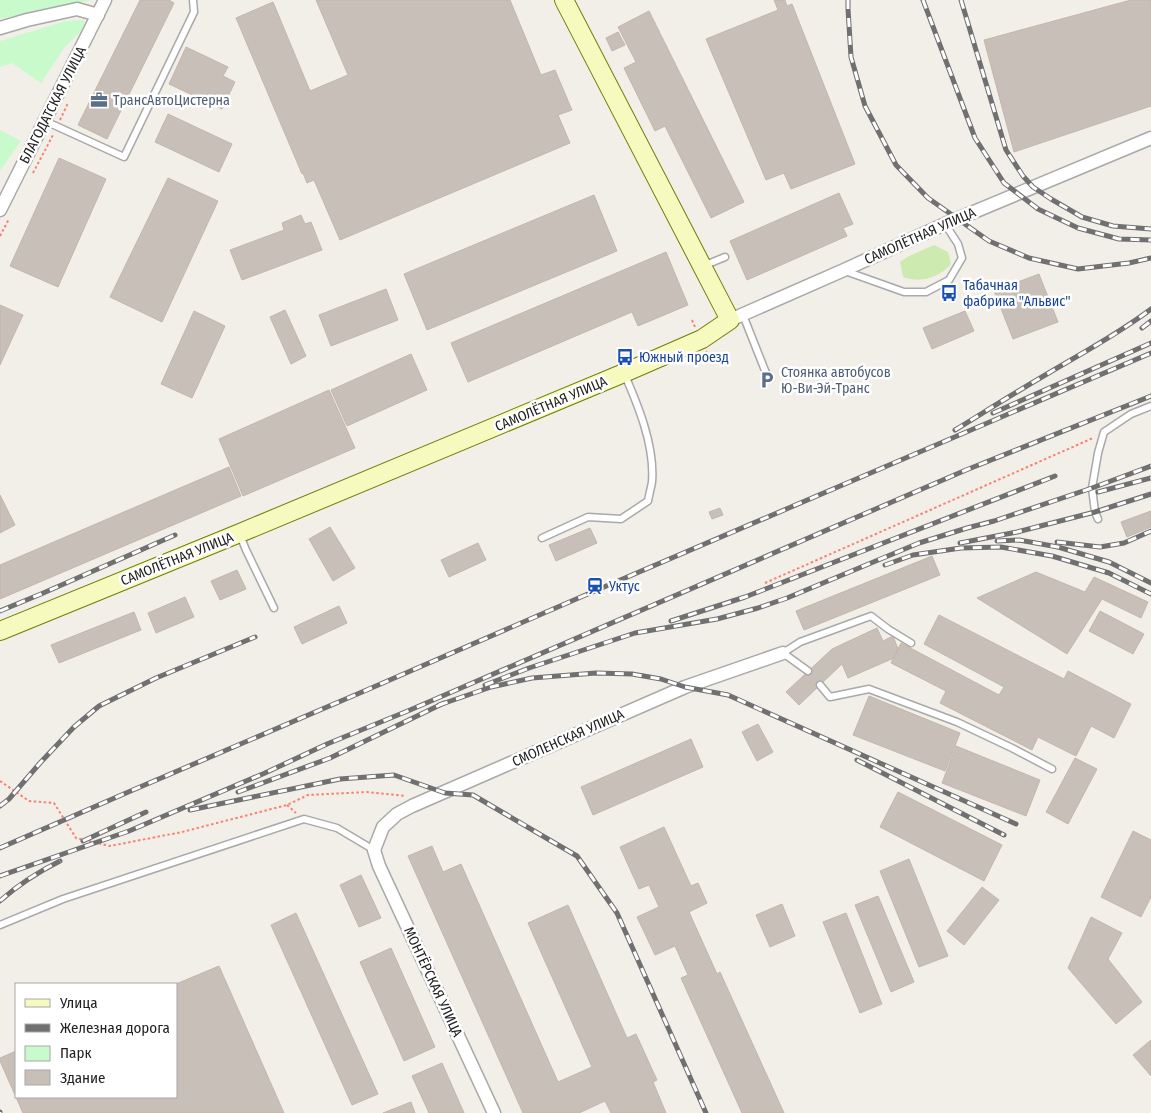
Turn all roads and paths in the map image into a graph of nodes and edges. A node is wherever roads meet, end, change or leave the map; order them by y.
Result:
1 (105, 0) edge
2 (193, 0) edge
3 (564, 0) edge
4 (98, 15) junction
5 (0, 28) edge
6 (44, 121) junction
7 (1151, 138) edge
8 (0, 210) edge
9 (945, 224) junction
10 (725, 257) dead end
11 (702, 266) junction
12 (844, 270) junction
13 (736, 318) junction
14 (624, 373) junction
15 (768, 378) dead end
16 (1151, 406) edge
17 (1104, 432) junction
18 (1098, 520) dead end
19 (240, 533) junction
20 (542, 538) dead end
21 (765, 583) dead end
22 (274, 608) dead end
23 (0, 631) edge
24 (911, 643) dead end
25 (783, 653) junction
26 (808, 672) dead end
27 (820, 685) dead end
28 (1052, 769) dead end
29 (0, 781) edge
30 (431, 798) junction
31 (374, 850) junction
32 (0, 925) edge
33 (494, 1113) edge

1 - 4 street, БЛАГОДАТСКАЯ УЛИЦА
2 - 6 lane
3 - 11 main road
4 - 5 street
4 - 6 street, БЛАГОДАТСКАЯ УЛИЦА
6 - 8 street, БЛАГОДАТСКАЯ УЛИЦА
7 - 9 street, САМОЛЁТНАЯ УЛИЦА
9 - 12 street, САМОЛЁТНАЯ УЛИЦА
9 - 12 lane
10 - 11 lane
11 - 13 main road
12 - 13 street, САМОЛЁТНАЯ УЛИЦА
13 - 14 main road, САМОЛЁТНАЯ УЛИЦА
13 - 15 lane
14 - 19 main road, САМОЛЁТНАЯ УЛИЦА
14 - 20 lane
16 - 17 lane
17 - 18 lane
17 - 21 path
19 - 22 lane
19 - 23 main road, САМОЛЁТНАЯ УЛИЦА
24 - 25 lane
25 - 26 lane
25 - 30 street, СМОЛЕНСКАЯ УЛИЦА
27 - 28 lane
29 - 30 path
30 - 31 street, СМОЛЕНСКАЯ УЛИЦА
31 - 32 lane
31 - 33 street, МОНТЁРСКАЯ УЛИЦА

